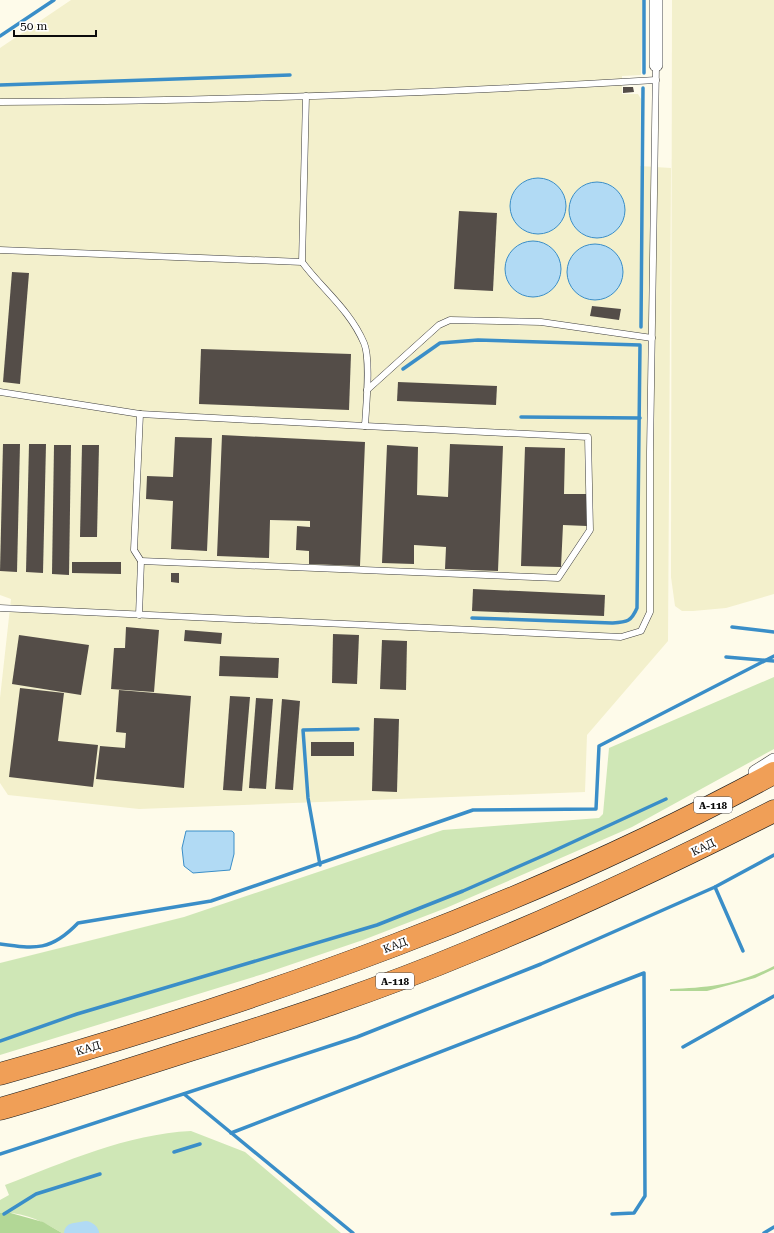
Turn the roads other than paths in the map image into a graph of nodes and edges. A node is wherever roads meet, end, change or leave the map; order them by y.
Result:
1 (656, 0) edge
2 (656, 65) joint
3 (656, 80) junction
4 (306, 96) junction
5 (0, 102) edge
6 (0, 250) edge
7 (302, 262) junction
8 (652, 338) junction
9 (367, 390) junction
10 (0, 392) edge
11 (140, 414) junction
12 (365, 426) junction
13 (141, 561) junction
14 (0, 608) edge
15 (139, 615) junction
16 (774, 760) edge
17 (774, 773) edge
18 (774, 811) edge
19 (682, 821) junction
20 (0, 1074) edge
21 (0, 1109) edge

1 - 2 street
2 - 3 lane
3 - 4 lane
3 - 8 lane
4 - 5 lane
4 - 7 lane
6 - 7 lane
7 - 9 lane
8 - 9 lane
8 - 15 lane
9 - 12 lane
10 - 11 lane
11 - 12 lane
11 - 13 lane
12 - 13 lane
13 - 15 lane
14 - 15 lane
16 - 19 street
17 - 19 highway, КАД / А-118
18 - 21 highway, КАД / А-118
19 - 20 highway, КАД / А-118

